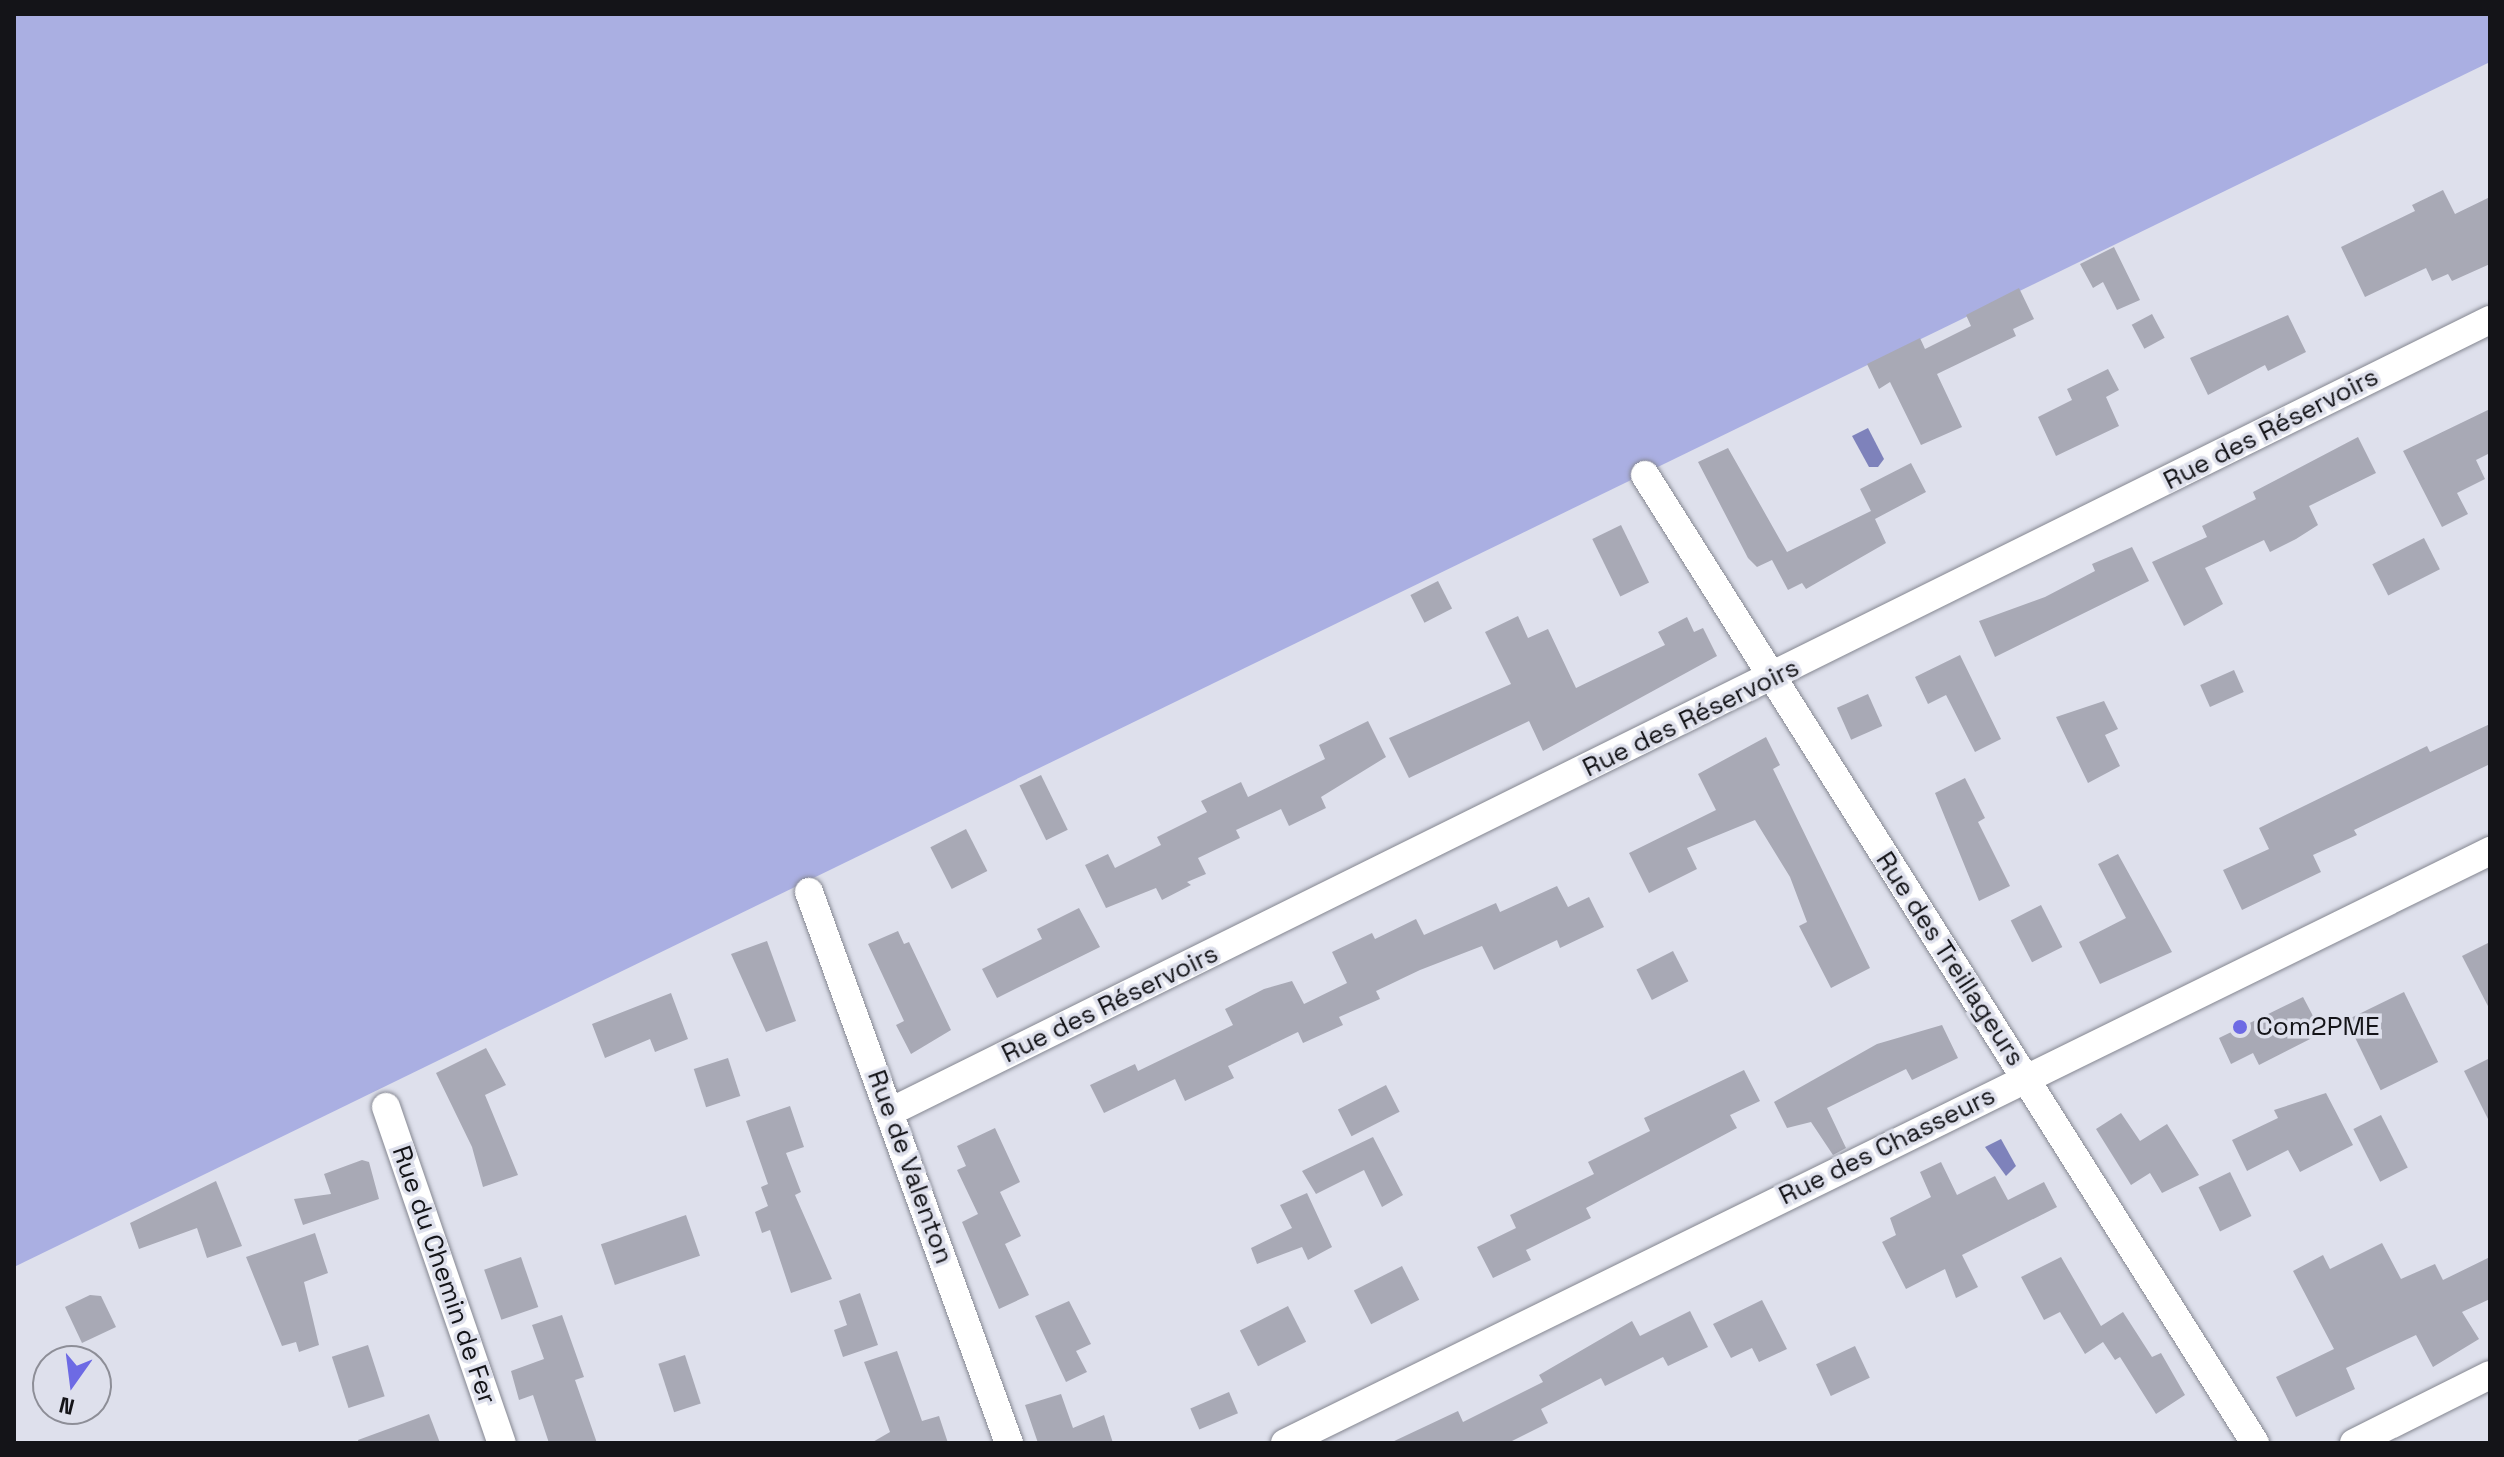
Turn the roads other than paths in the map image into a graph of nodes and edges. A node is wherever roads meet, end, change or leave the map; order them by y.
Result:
1 (2490, 320) edge
2 (1645, 475) dead end
3 (1771, 679) junction
4 (2490, 851) edge
5 (809, 892) dead end
6 (2026, 1078) junction
7 (386, 1107) dead end
8 (890, 1112) junction
9 (2490, 1375) edge
10 (502, 1443) edge
11 (1009, 1443) edge
12 (1285, 1443) edge
13 (2255, 1443) edge
14 (2354, 1443) edge

1 - 3 street, Rue des Réservoirs
2 - 3 street, Rue des Treillageurs
3 - 6 street, Rue des Treillageurs
3 - 8 street, Rue des Réservoirs
4 - 6 street, Rue des Chasseurs
5 - 8 street, Rue de Valenton
6 - 12 street, Rue des Chasseurs
6 - 13 street, Rue des Treillageurs
7 - 10 street, Rue du Chemin de Fer
8 - 11 street, Rue de Valenton
9 - 14 street

